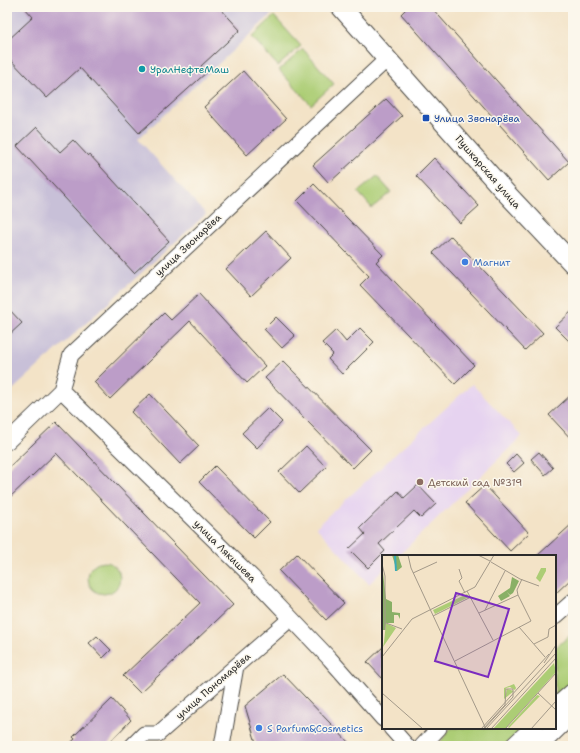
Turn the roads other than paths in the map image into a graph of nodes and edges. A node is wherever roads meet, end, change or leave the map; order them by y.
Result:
1 (341, 7) edge
2 (386, 60) junction
3 (573, 264) edge
4 (60, 390) junction
5 (7, 442) edge
6 (573, 601) edge
7 (556, 616) edge
8 (290, 619) junction
9 (236, 666) junction
10 (573, 693) edge
11 (556, 708) edge
12 (573, 712) edge
13 (382, 718) edge
14 (392, 729) edge
15 (438, 729) edge
16 (533, 729) edge
17 (556, 729) edge
18 (556, 729) edge
19 (132, 746) edge
20 (222, 746) edge
21 (407, 746) edge
22 (422, 746) edge
23 (515, 746) edge
24 (538, 746) edge

1 - 2 main road, Пушкарская улица
2 - 3 main road, Пушкарская улица
2 - 4 street, улица Звонарёва
4 - 5 street, улица Звонарёва
4 - 8 street, улица Лякишева
6 - 7 street
8 - 9 street, улица Пономарёва
8 - 13 street, улица Лякишева
9 - 19 street, улица Пономарёва
9 - 20 street
10 - 11 main road
12 - 18 main road
14 - 21 street
15 - 22 street
16 - 23 main road
17 - 24 main road

